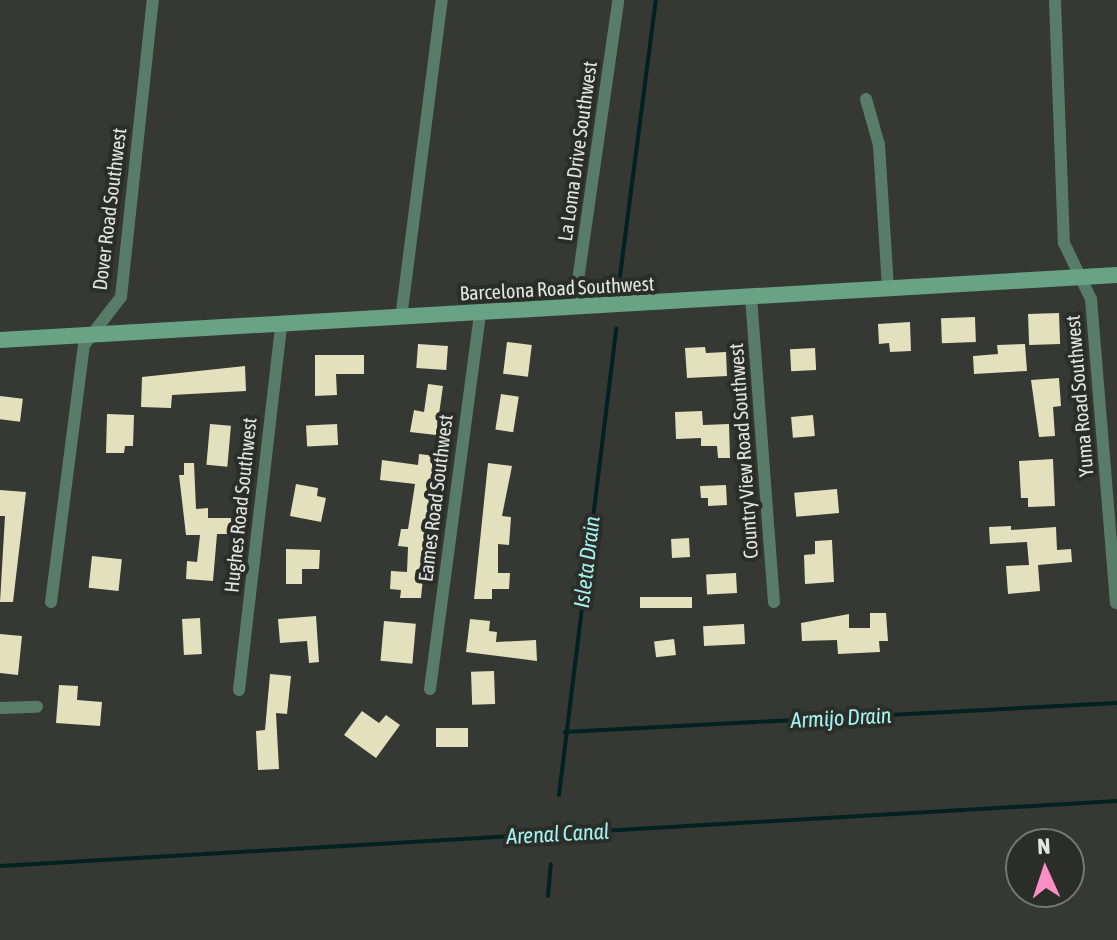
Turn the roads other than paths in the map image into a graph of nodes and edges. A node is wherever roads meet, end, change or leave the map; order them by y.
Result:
1 (153, 0) edge
2 (442, 0) edge
3 (1055, 0) edge
4 (618, 1) edge
5 (866, 99) dead end
6 (1117, 275) edge
7 (1077, 277) junction
8 (888, 288) junction
9 (751, 297) junction
10 (574, 308) junction
11 (480, 313) junction
12 (401, 318) junction
13 (281, 325) junction
14 (93, 333) junction
15 (0, 340) edge
16 (51, 602) dead end
17 (774, 602) dead end
18 (1116, 603) edge
19 (430, 689) dead end
20 (239, 690) dead end
21 (37, 707) dead end
22 (0, 708) edge

1 - 14 street, Dover Road Southwest
2 - 12 street
3 - 7 street, Yuma Road Southwest
4 - 10 street, La Loma Drive Southwest
5 - 8 street
6 - 7 street, Barcelona Road Southwest
7 - 8 street, Barcelona Road Southwest
7 - 18 street, Yuma Road Southwest
8 - 9 street, Barcelona Road Southwest
9 - 10 street, Barcelona Road Southwest
9 - 17 street, Country View Road Southwest
10 - 11 street, Barcelona Road Southwest
11 - 12 street, Barcelona Road Southwest
11 - 19 street, Eames Road Southwest
12 - 13 street, Barcelona Road Southwest
13 - 14 street, Barcelona Road Southwest
13 - 20 street, Hughes Road Southwest
14 - 15 street, Barcelona Road Southwest
14 - 16 street, Dover Road Southwest
21 - 22 street

